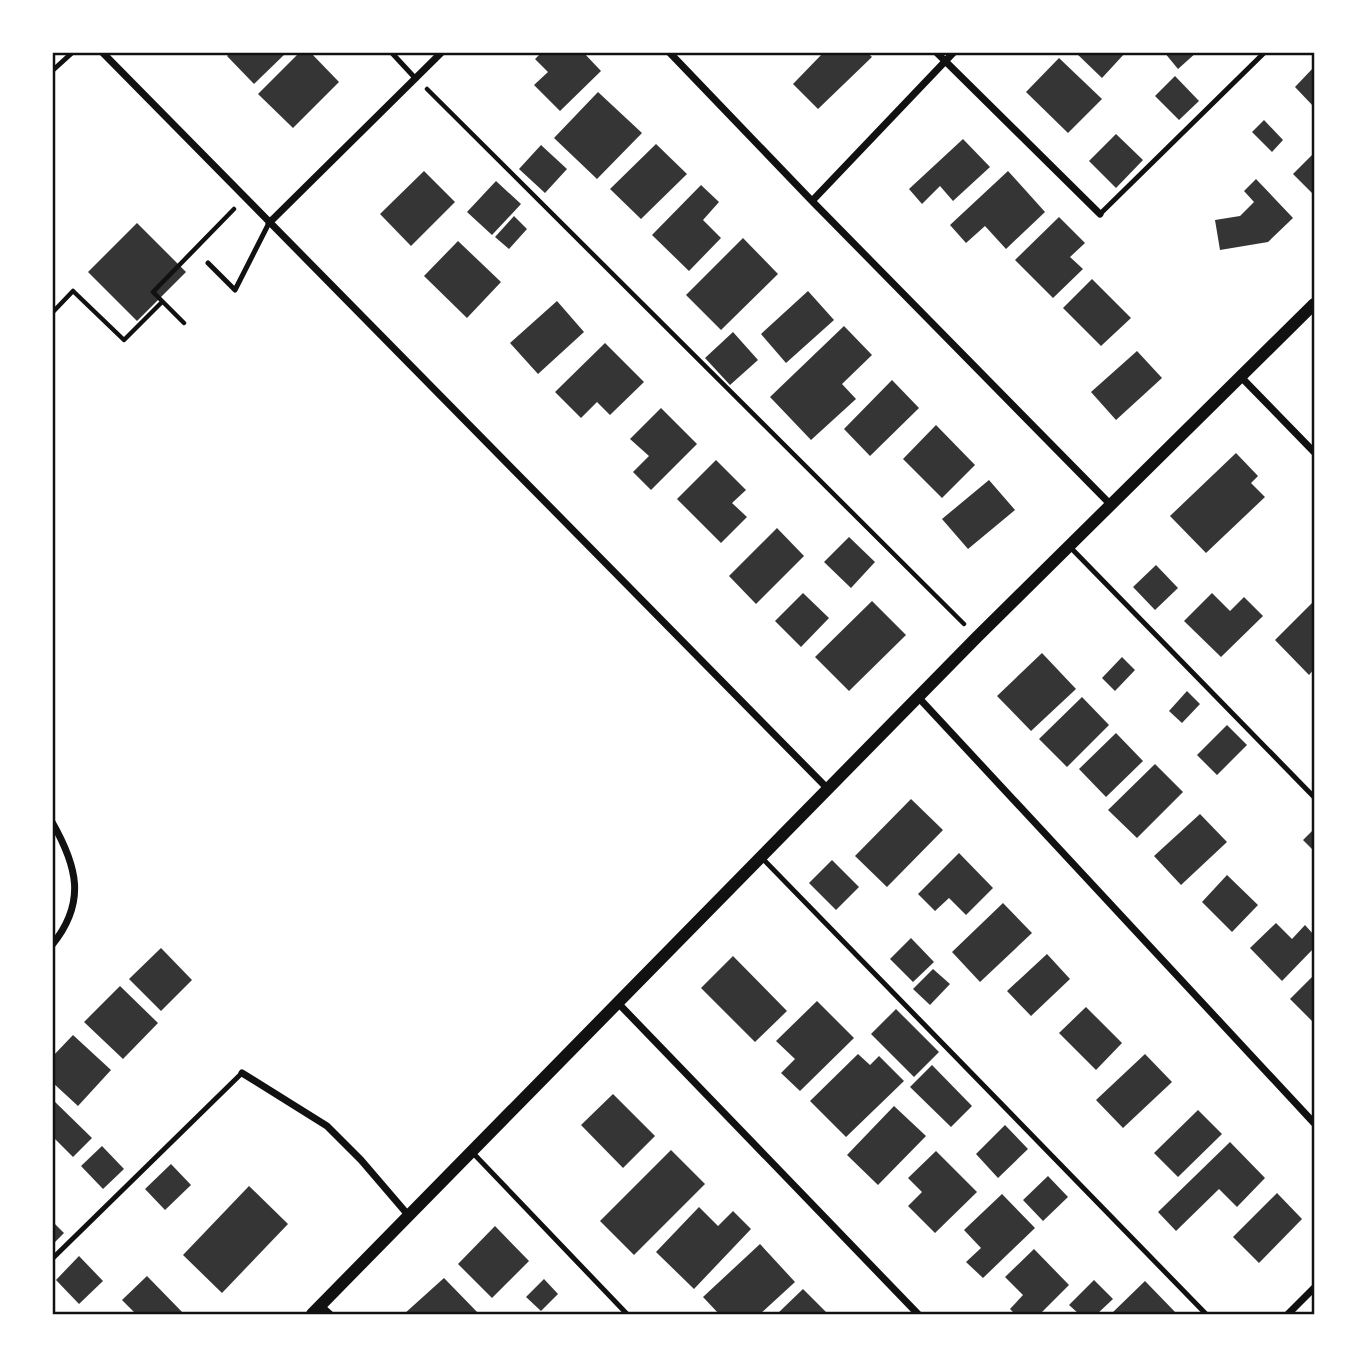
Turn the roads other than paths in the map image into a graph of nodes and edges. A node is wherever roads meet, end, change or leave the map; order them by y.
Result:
1 (73, 52) edge
2 (102, 52) edge
3 (391, 52) edge
4 (442, 52) edge
5 (669, 52) edge
6 (936, 52) edge
7 (954, 52) edge
8 (1265, 52) edge
9 (945, 62) junction
10 (52, 71) edge
11 (416, 79) junction
12 (812, 201) junction
13 (1100, 214) joint
14 (269, 223) junction
15 (208, 264) dead end
16 (1314, 304) edge
17 (1241, 377) junction
18 (1314, 452) edge
19 (1112, 505) junction
20 (1069, 546) junction
21 (918, 697) junction
22 (829, 790) junction
23 (1314, 797) edge
24 (52, 822) edge
25 (761, 857) junction
26 (52, 945) edge
27 (616, 1002) junction
28 (242, 1073) joint
29 (1314, 1123) edge
30 (471, 1152) junction
31 (409, 1216) junction
32 (52, 1259) edge
33 (1314, 1288) edge
34 (321, 1312) edge
35 (627, 1314) edge
36 (918, 1314) edge
37 (1206, 1314) edge
38 (1288, 1314) edge

1 - 10 lane
2 - 14 street
3 - 11 lane
4 - 11 street
5 - 12 street
6 - 9 street
7 - 9 street
8 - 13 lane
9 - 12 street
9 - 13 street
11 - 14 street
12 - 19 street
14 - 15 lane
14 - 22 street
16 - 17 street
17 - 18 street
17 - 19 street
19 - 20 street
20 - 21 street
20 - 23 lane
21 - 22 street
21 - 29 street
22 - 25 street
24 - 26 street
25 - 27 street
25 - 37 lane
27 - 30 street
27 - 36 street
28 - 31 street
28 - 32 lane
30 - 31 street
30 - 35 lane
31 - 34 street
33 - 38 street

